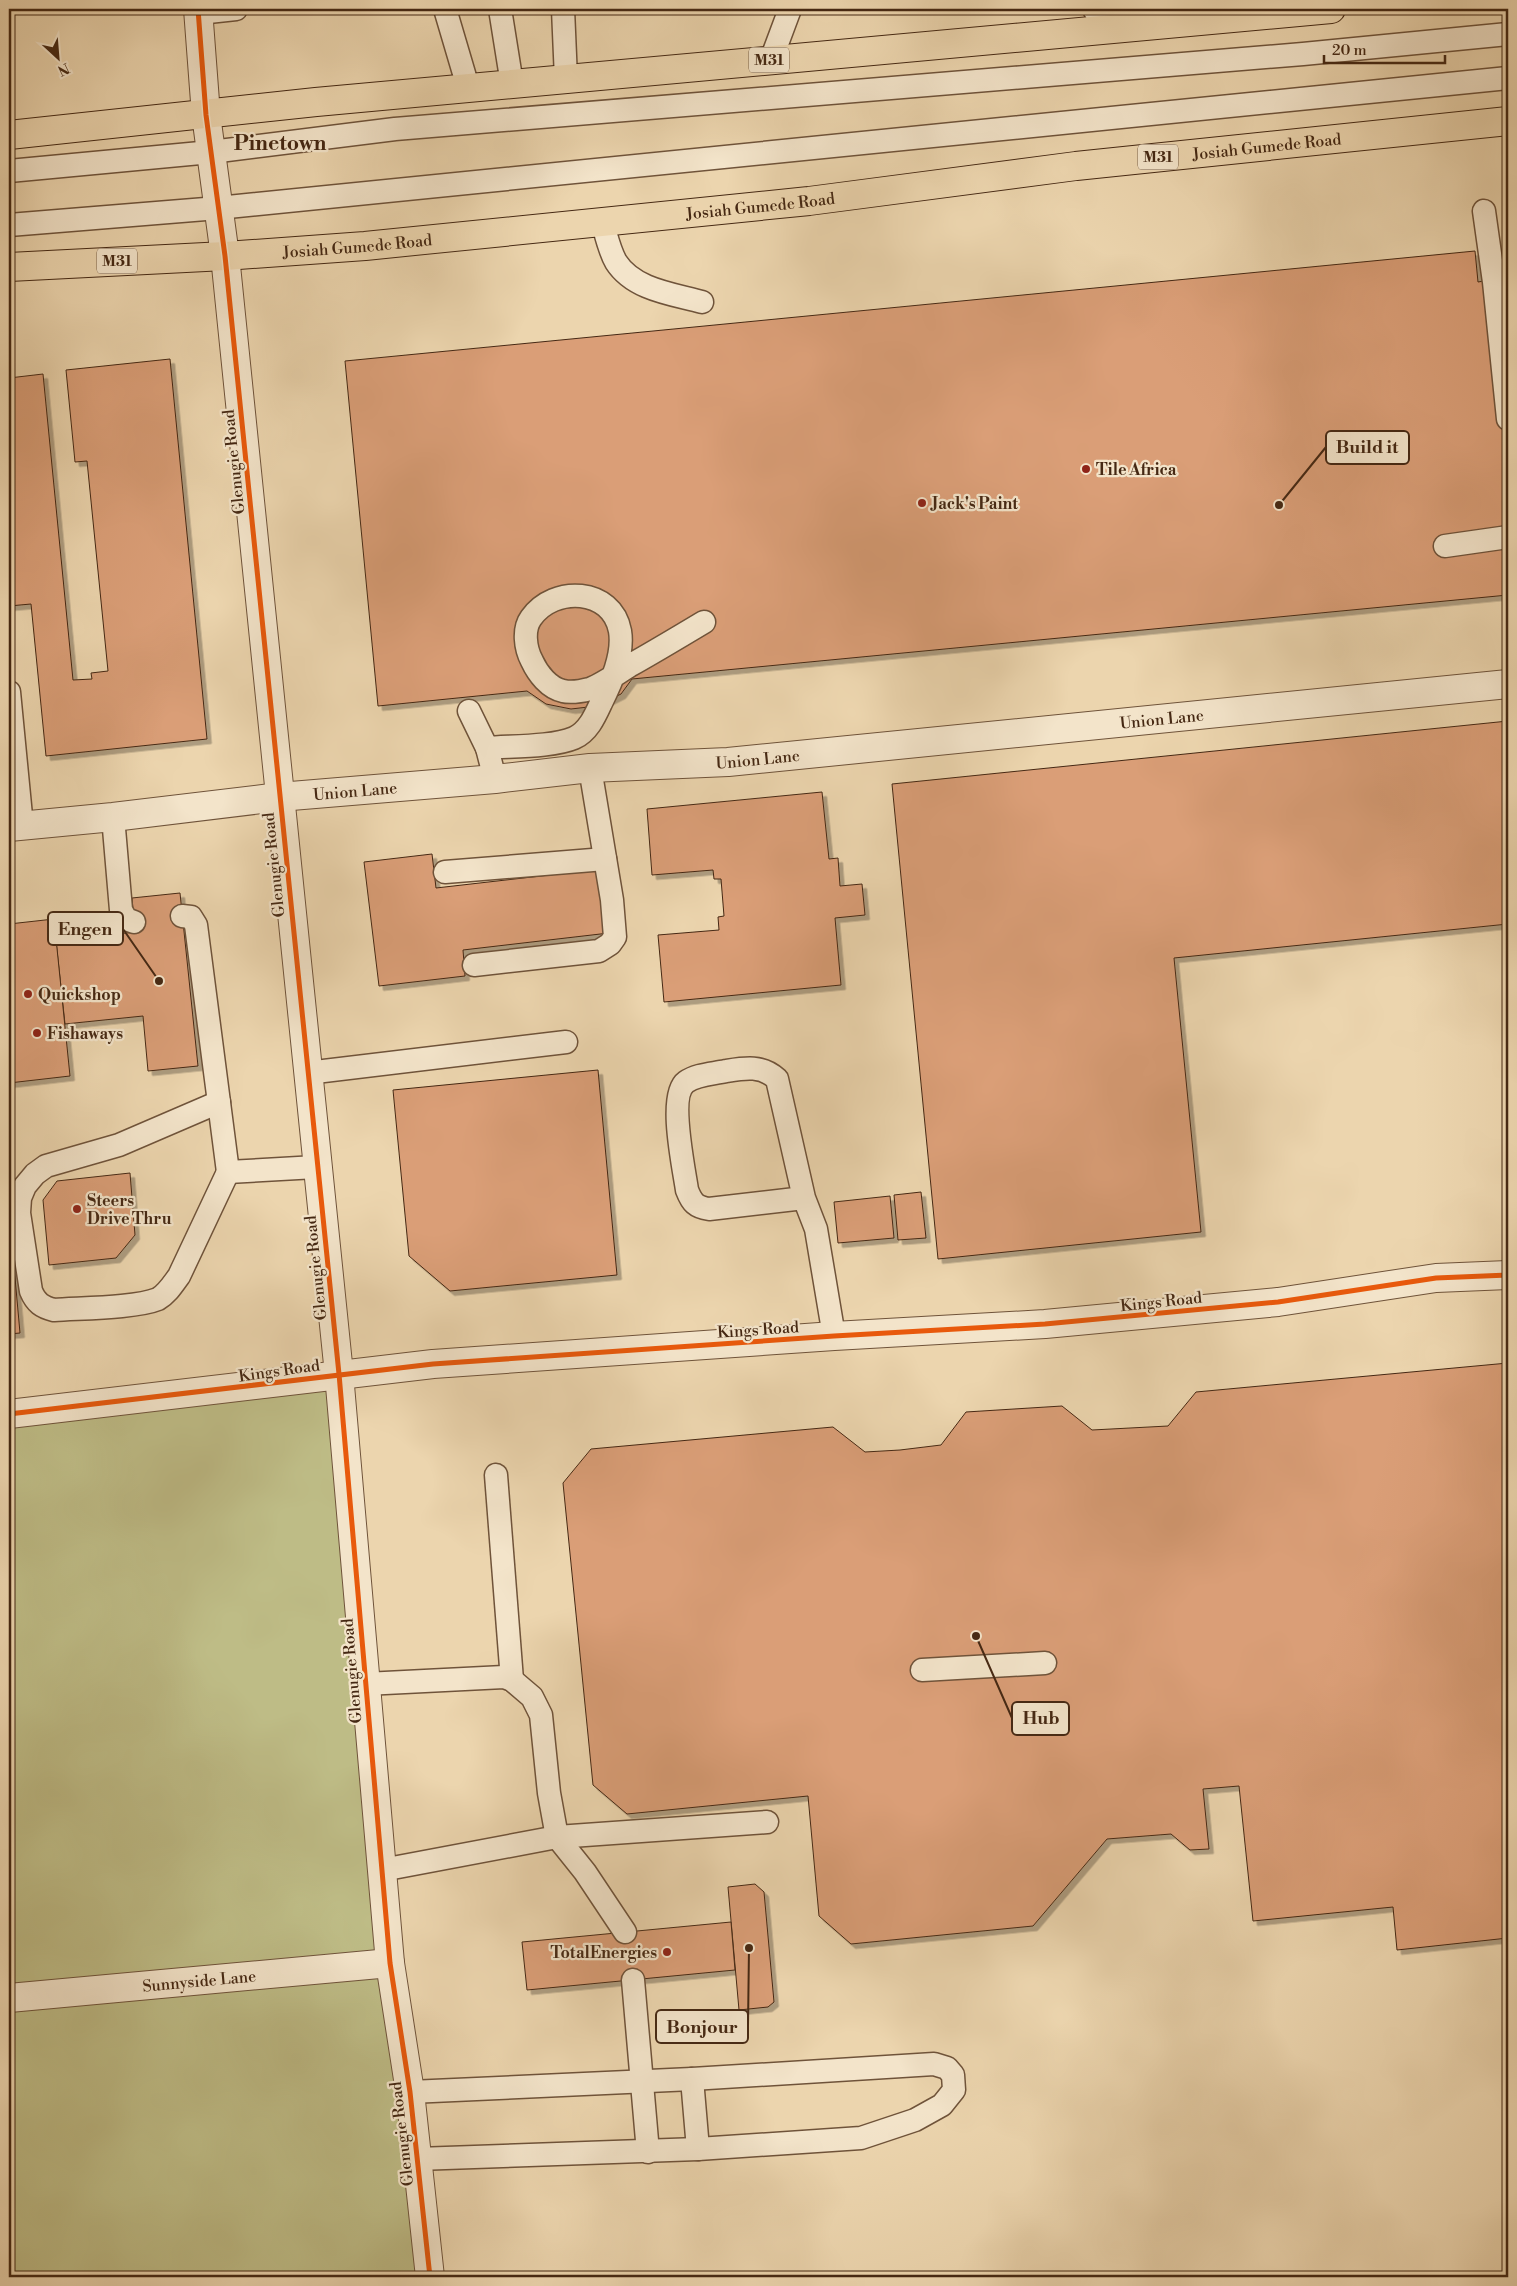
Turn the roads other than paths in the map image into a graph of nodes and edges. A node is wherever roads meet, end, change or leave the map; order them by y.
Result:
1 (236, 9) edge
2 (445, 9) edge
3 (500, 9) edge
4 (563, 9) edge
5 (790, 9) edge
6 (1331, 9) edge
7 (198, 11) edge
8 (1166, 16) edge
9 (1100, 19) edge
10 (1508, 34) edge
11 (771, 60) junction
12 (1508, 78) edge
13 (566, 79) junction
14 (512, 84) junction
15 (468, 87) junction
16 (206, 115) junction
17 (1508, 121) edge
18 (1508, 127) edge
19 (9, 135) edge
20 (211, 152) junction
21 (9, 171) edge
22 (218, 208) junction
23 (1484, 211) dead end
24 (602, 222) junction
25 (9, 225) edge
26 (225, 256) junction
27 (9, 267) edge
28 (702, 302) dead end
29 (1508, 418) edge
30 (1508, 536) edge
31 (1445, 546) dead end
32 (704, 622) dead end
33 (616, 674) junction
34 (1508, 684) edge
35 (9, 692) edge
36 (470, 711) dead end
37 (487, 748) junction
38 (590, 768) junction
39 (496, 779) junction
40 (279, 797) junction
41 (113, 817) junction
42 (16, 827) edge
43 (605, 859) junction
44 (445, 872) dead end
45 (182, 916) dead end
46 (134, 922) dead end
47 (474, 965) dead end
48 (566, 1042) dead end
49 (307, 1073) junction
50 (219, 1102) junction
51 (316, 1167) junction
52 (228, 1172) junction
53 (804, 1198) junction
54 (1508, 1275) edge
55 (834, 1336) junction
56 (339, 1374) junction
57 (9, 1414) edge
58 (496, 1476) dead end
59 (1045, 1663) dead end
60 (922, 1670) dead end
61 (512, 1680) junction
62 (365, 1684) junction
63 (767, 1822) dead end
64 (557, 1837) junction
65 (382, 1870) junction
66 (625, 1932) dead end
67 (390, 1963) junction
68 (633, 1980) dead end
69 (9, 1998) edge
70 (692, 2080) junction
71 (643, 2082) junction
72 (410, 2092) junction
73 (698, 2149) junction
74 (648, 2152) junction
75 (417, 2159) junction
76 (430, 2277) edge

1 - 7 lane
2 - 15 lane
3 - 14 lane
4 - 13 lane
5 - 11 lane
6 - 8 main road, M31
7 - 16 street, Glenugie Road
8 - 9 main road, M31
9 - 11 main road, M31
10 - 20 lane
11 - 13 main road, M31
12 - 22 lane
13 - 14 main road, M31
14 - 15 main road, M31
15 - 16 main road, M31
16 - 19 main road, M31
16 - 20 street, Glenugie Road
17 - 18 lane
17 - 24 main road, Josiah Gumede Road / M31
20 - 21 lane
20 - 22 street, Glenugie Road
22 - 25 lane
22 - 26 street, Glenugie Road
23 - 29 lane
24 - 26 main road, Josiah Gumede Road / M31
24 - 28 lane
26 - 27 main road, Josiah Gumede Road / M31
26 - 40 street, Glenugie Road
30 - 31 lane
32 - 33 lane
33 - 33 lane
33 - 37 lane
34 - 38 street, Union Lane
35 - 42 lane
36 - 37 lane
37 - 39 lane
38 - 39 street, Union Lane
38 - 43 lane
39 - 40 street, Union Lane
40 - 41 street, Union Lane
40 - 49 street, Glenugie Road
41 - 42 street, Union Lane
41 - 46 lane
43 - 44 lane
43 - 47 lane
45 - 50 lane
48 - 49 lane
49 - 51 street, Glenugie Road
50 - 52 lane
50 - 52 lane
51 - 52 lane
51 - 56 street, Glenugie Road
53 - 53 lane
53 - 55 lane
54 - 55 street, Kings Road
55 - 56 street, Kings Road
56 - 57 street, Kings Road
56 - 62 street, Glenugie Road
58 - 61 lane
59 - 60 lane
61 - 62 lane
61 - 64 lane
62 - 65 street, Glenugie Road
63 - 64 lane
64 - 65 lane
64 - 66 lane
65 - 67 street, Glenugie Road
67 - 69 street, Sunnyside Lane
67 - 72 street, Glenugie Road
68 - 71 lane
70 - 71 lane
70 - 73 lane
70 - 73 lane
71 - 72 lane
71 - 74 lane
72 - 75 street, Glenugie Road
73 - 74 lane
74 - 75 lane
75 - 76 street, Glenugie Road

